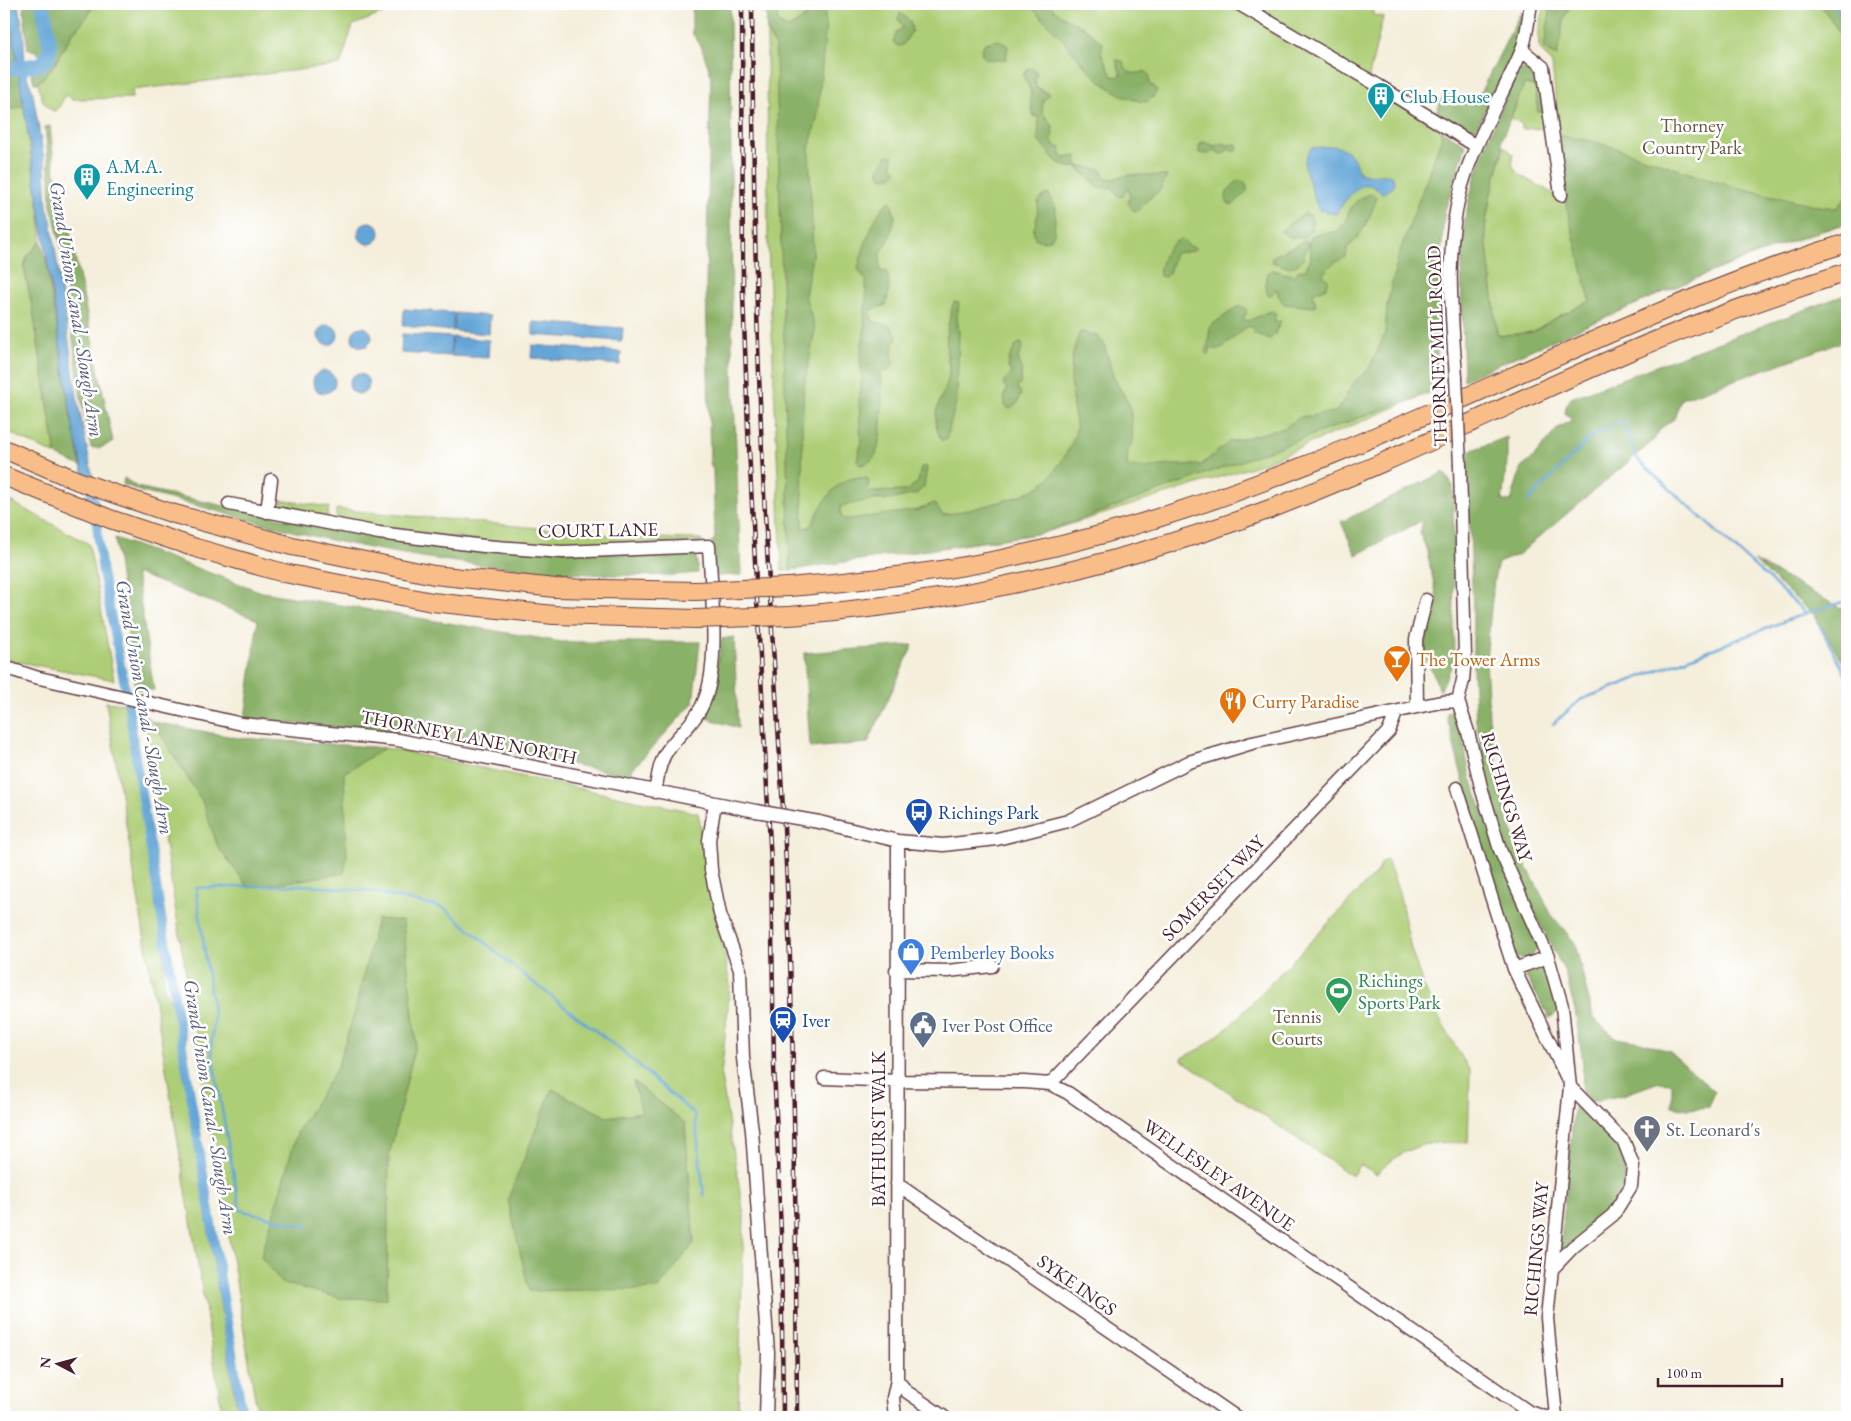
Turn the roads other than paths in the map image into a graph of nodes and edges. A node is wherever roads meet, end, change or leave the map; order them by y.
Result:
1 (1240, 4) edge
2 (1531, 4) edge
3 (1522, 50) junction
4 (1475, 145) junction
5 (1561, 195) dead end
6 (1847, 243) edge
7 (1847, 272) edge
8 (4, 448) edge
9 (4, 476) edge
10 (271, 480) dead end
11 (229, 504) dead end
12 (266, 512) junction
13 (1426, 600) dead end
14 (4, 667) edge
15 (1458, 702) junction
16 (1417, 707) junction
17 (1396, 713) junction
18 (1457, 788) dead end
19 (655, 792) junction
20 (715, 803) junction
21 (898, 841) junction
22 (1548, 958) junction
23 (992, 966) dead end
24 (1514, 969) junction
25 (896, 970) junction
26 (824, 1078) dead end
27 (897, 1081) junction
28 (1050, 1084) junction
29 (1570, 1086) junction
30 (897, 1184) junction
31 (1552, 1269) junction
32 (897, 1380) junction
33 (766, 1417) edge
34 (895, 1417) edge
35 (944, 1417) edge
36 (1236, 1417) edge
37 (1556, 1417) edge

1 - 4 street
2 - 3 street, THORNEY MILL ROAD
3 - 4 street, THORNEY MILL ROAD
3 - 5 street
4 - 15 street, THORNEY MILL ROAD, bridge
6 - 8 highway, bridge
7 - 9 highway, bridge
10 - 12 street
11 - 12 street, COURT LANE
12 - 19 street, COURT LANE
13 - 16 street
14 - 19 street, THORNEY LANE NORTH
15 - 16 street, THORNEY LANE NORTH
15 - 22 street, RICHINGS WAY
16 - 17 street, THORNEY LANE NORTH
17 - 21 street, THORNEY LANE NORTH
17 - 28 street, SOMERSET WAY
18 - 24 street
19 - 20 street, THORNEY LANE NORTH
20 - 21 street, THORNEY LANE NORTH, bridge
20 - 33 street
21 - 25 street, BATHURST WALK
22 - 24 street
22 - 29 street, RICHINGS WAY
23 - 25 street
24 - 29 street
25 - 27 street, BATHURST WALK
26 - 27 street, WELLESLEY AVENUE
27 - 28 street, WELLESLEY AVENUE
27 - 30 street, BATHURST WALK
28 - 37 street, WELLESLEY AVENUE
29 - 31 street, RICHINGS WAY
29 - 31 street
30 - 32 street, BATHURST WALK
30 - 36 street, SYKE INGS
31 - 37 street, RICHINGS WAY
32 - 34 street, BATHURST WALK
32 - 35 street

